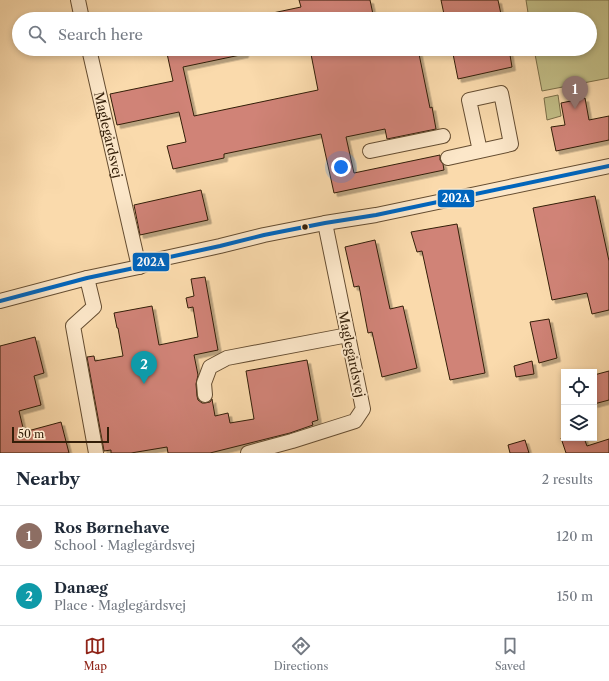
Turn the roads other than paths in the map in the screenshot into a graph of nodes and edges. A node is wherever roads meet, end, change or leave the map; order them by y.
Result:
1 (78, 0) edge
2 (81, 12) edge
3 (91, 56) edge
4 (443, 136) dead end
5 (370, 151) dead end
6 (480, 151) dead end
7 (448, 158) dead end
8 (609, 166) edge
9 (325, 223) junction
10 (139, 267) junction
11 (87, 278) junction
12 (0, 301) edge
13 (348, 335) junction
14 (205, 395) dead end
15 (96, 453) edge
16 (248, 453) edge

1 - 2 street
3 - 10 street, Maglegårdsvej
4 - 5 street
6 - 7 street
8 - 9 street
9 - 10 street
9 - 13 street, Maglegårdsvej
10 - 11 street
11 - 12 street
11 - 15 street
13 - 14 street
13 - 16 street, Maglegårdsvej

